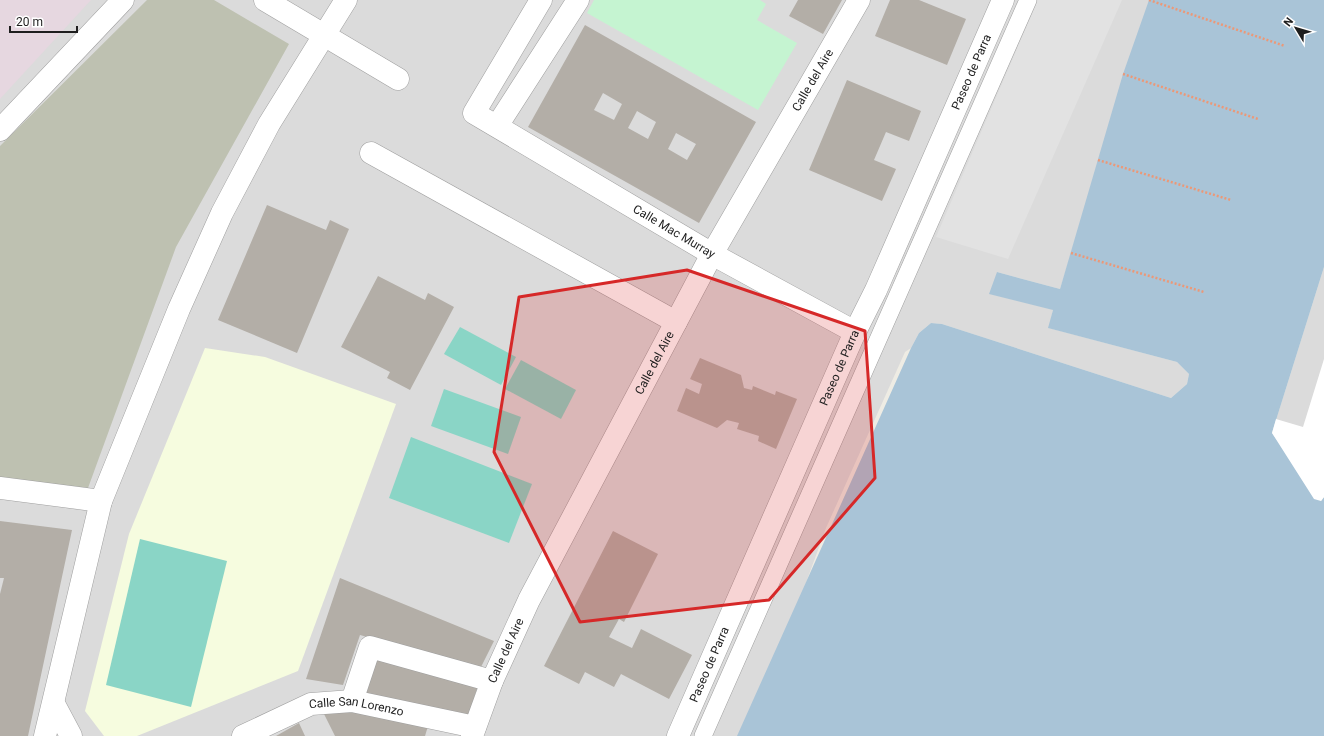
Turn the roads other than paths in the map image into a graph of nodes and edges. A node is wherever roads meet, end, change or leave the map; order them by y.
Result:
1 (123, 0) edge
2 (265, 0) edge
3 (346, 0) edge
4 (541, 0) edge
5 (578, 0) edge
6 (859, 0) edge
7 (1003, 0) edge
8 (1028, 0) edge
9 (325, 35) junction
10 (398, 78) dead end
11 (497, 126) junction
12 (0, 130) edge
13 (371, 153) dead end
14 (712, 254) junction
15 (676, 322) junction
16 (855, 332) junction
17 (0, 488) edge
18 (102, 501) junction
19 (492, 681) junction
20 (352, 701) junction
21 (54, 704) junction
22 (474, 732) edge
23 (45, 736) edge
24 (71, 736) edge
25 (243, 736) edge
26 (678, 736) edge
27 (703, 736) edge

1 - 12 street
2 - 9 street
3 - 9 street
4 - 11 street, Calle Mac Murray
5 - 11 street
6 - 14 street, Calle del Aire
7 - 16 street, Paseo de Parra
8 - 27 street
9 - 10 street
9 - 18 street
11 - 14 street, Calle Mac Murray
13 - 15 street
14 - 15 street, Calle del Aire
14 - 16 street, Calle Mac Murray
15 - 19 street, Calle del Aire
16 - 26 street, Paseo de Parra
17 - 18 street
18 - 21 street
19 - 20 street
19 - 22 street, Calle del Aire
20 - 22 street, Calle San Lorenzo
20 - 25 street, Calle San Lorenzo
21 - 23 street
21 - 24 street

